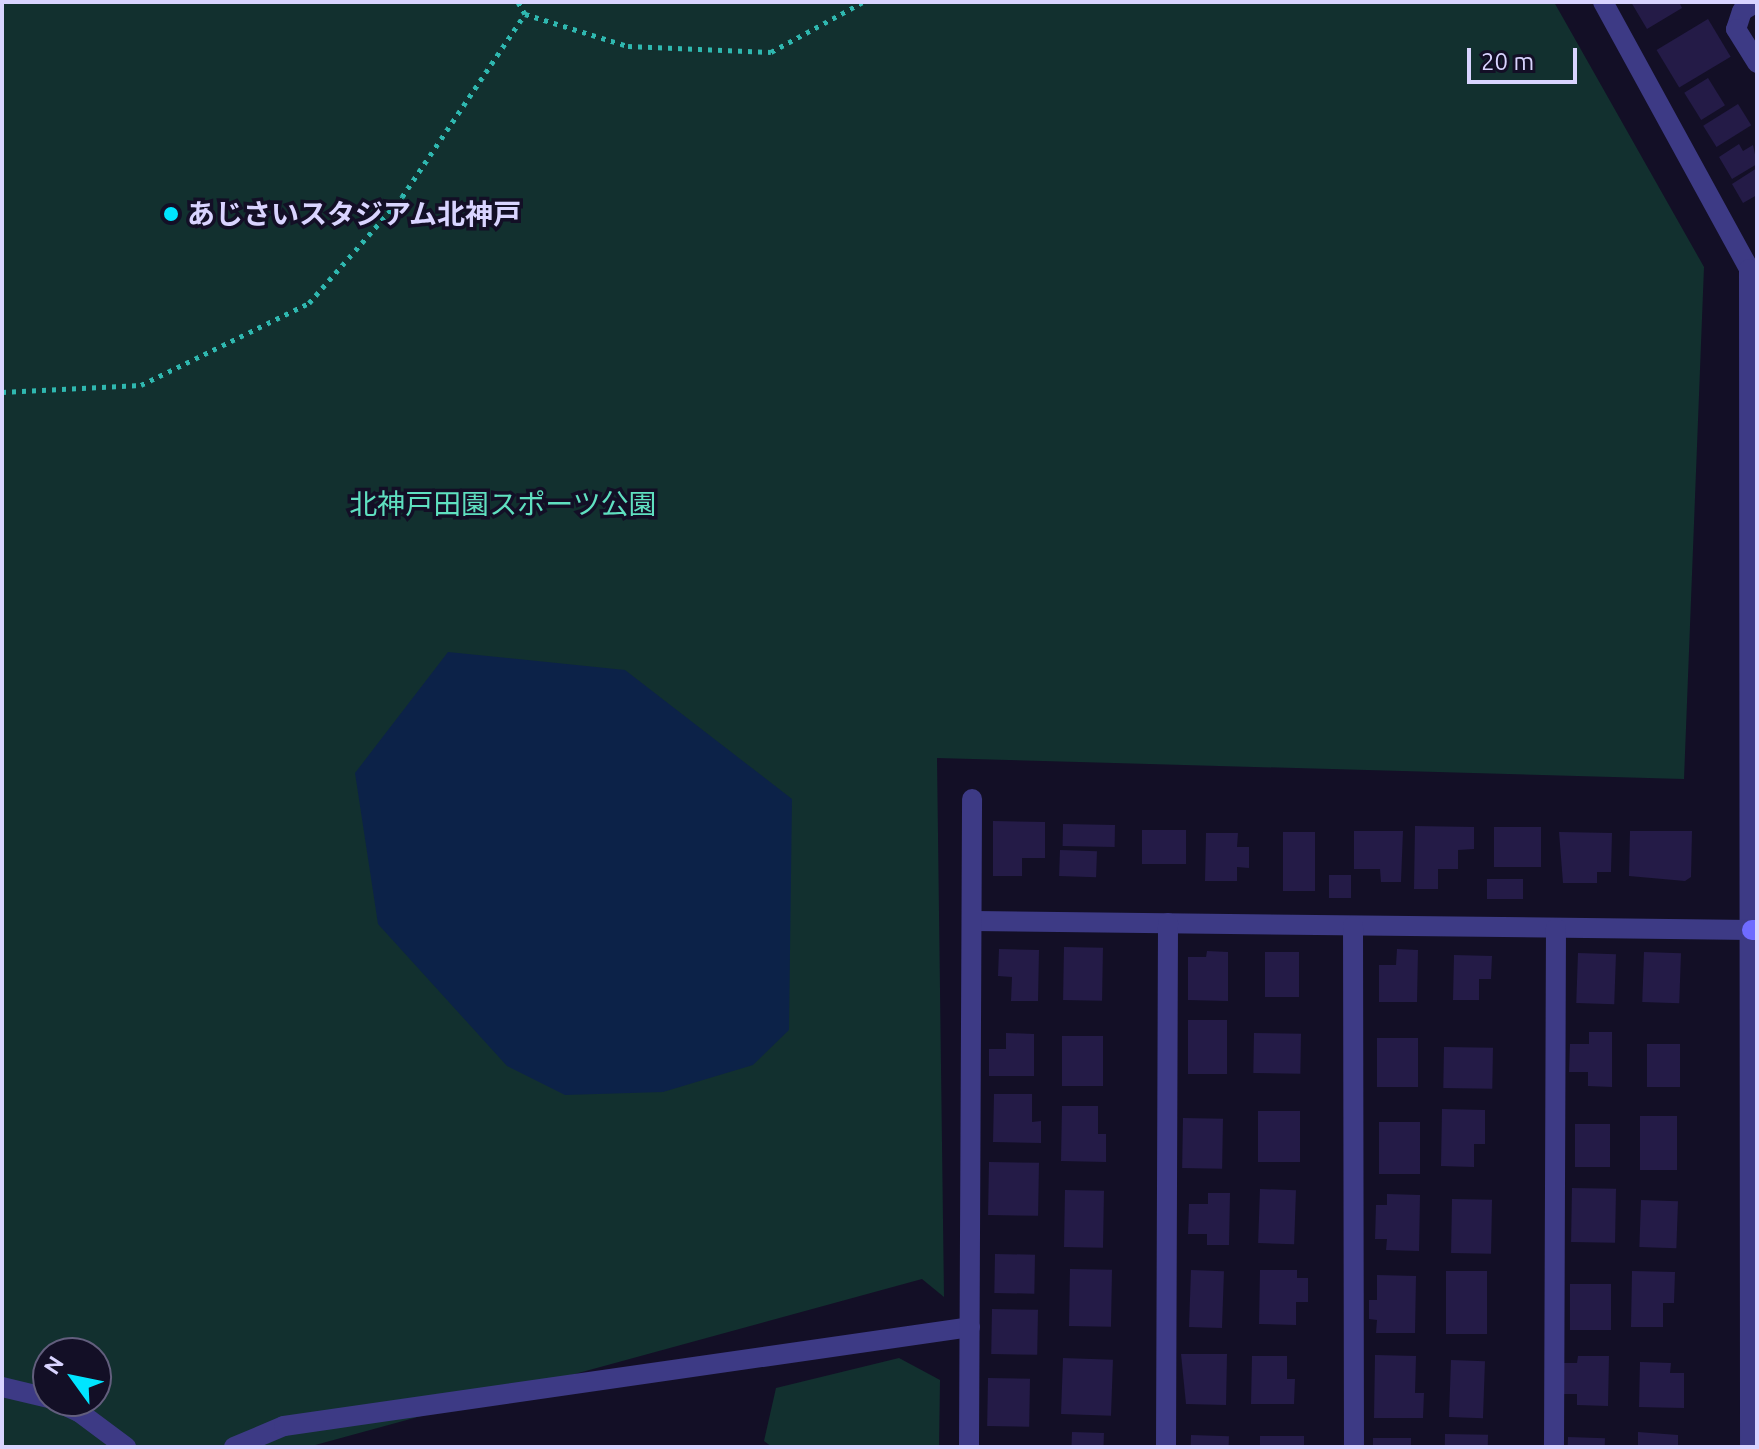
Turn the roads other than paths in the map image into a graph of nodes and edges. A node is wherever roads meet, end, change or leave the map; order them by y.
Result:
1 (1603, 2) edge
2 (1757, 2) edge
3 (1757, 63) edge
4 (972, 799) dead end
5 (974, 921) junction
6 (1168, 923) junction
7 (1353, 926) junction
8 (1556, 928) junction
9 (1754, 930) edge
10 (1754, 1101) edge
11 (970, 1327) junction
12 (2, 1387) edge
13 (32, 1394) edge
14 (80, 1417) edge
15 (126, 1447) edge
16 (234, 1447) edge
17 (969, 1447) edge
18 (1166, 1447) edge
19 (1354, 1447) edge
20 (1554, 1447) edge
21 (1750, 1447) edge

1 - 9 street
2 - 3 street
4 - 5 street
5 - 6 street
5 - 11 street
6 - 7 street
6 - 18 street
7 - 8 street
7 - 19 street
8 - 9 street
8 - 20 street
9 - 10 street
10 - 21 street
11 - 16 street
11 - 17 street
12 - 13 street
14 - 15 street

